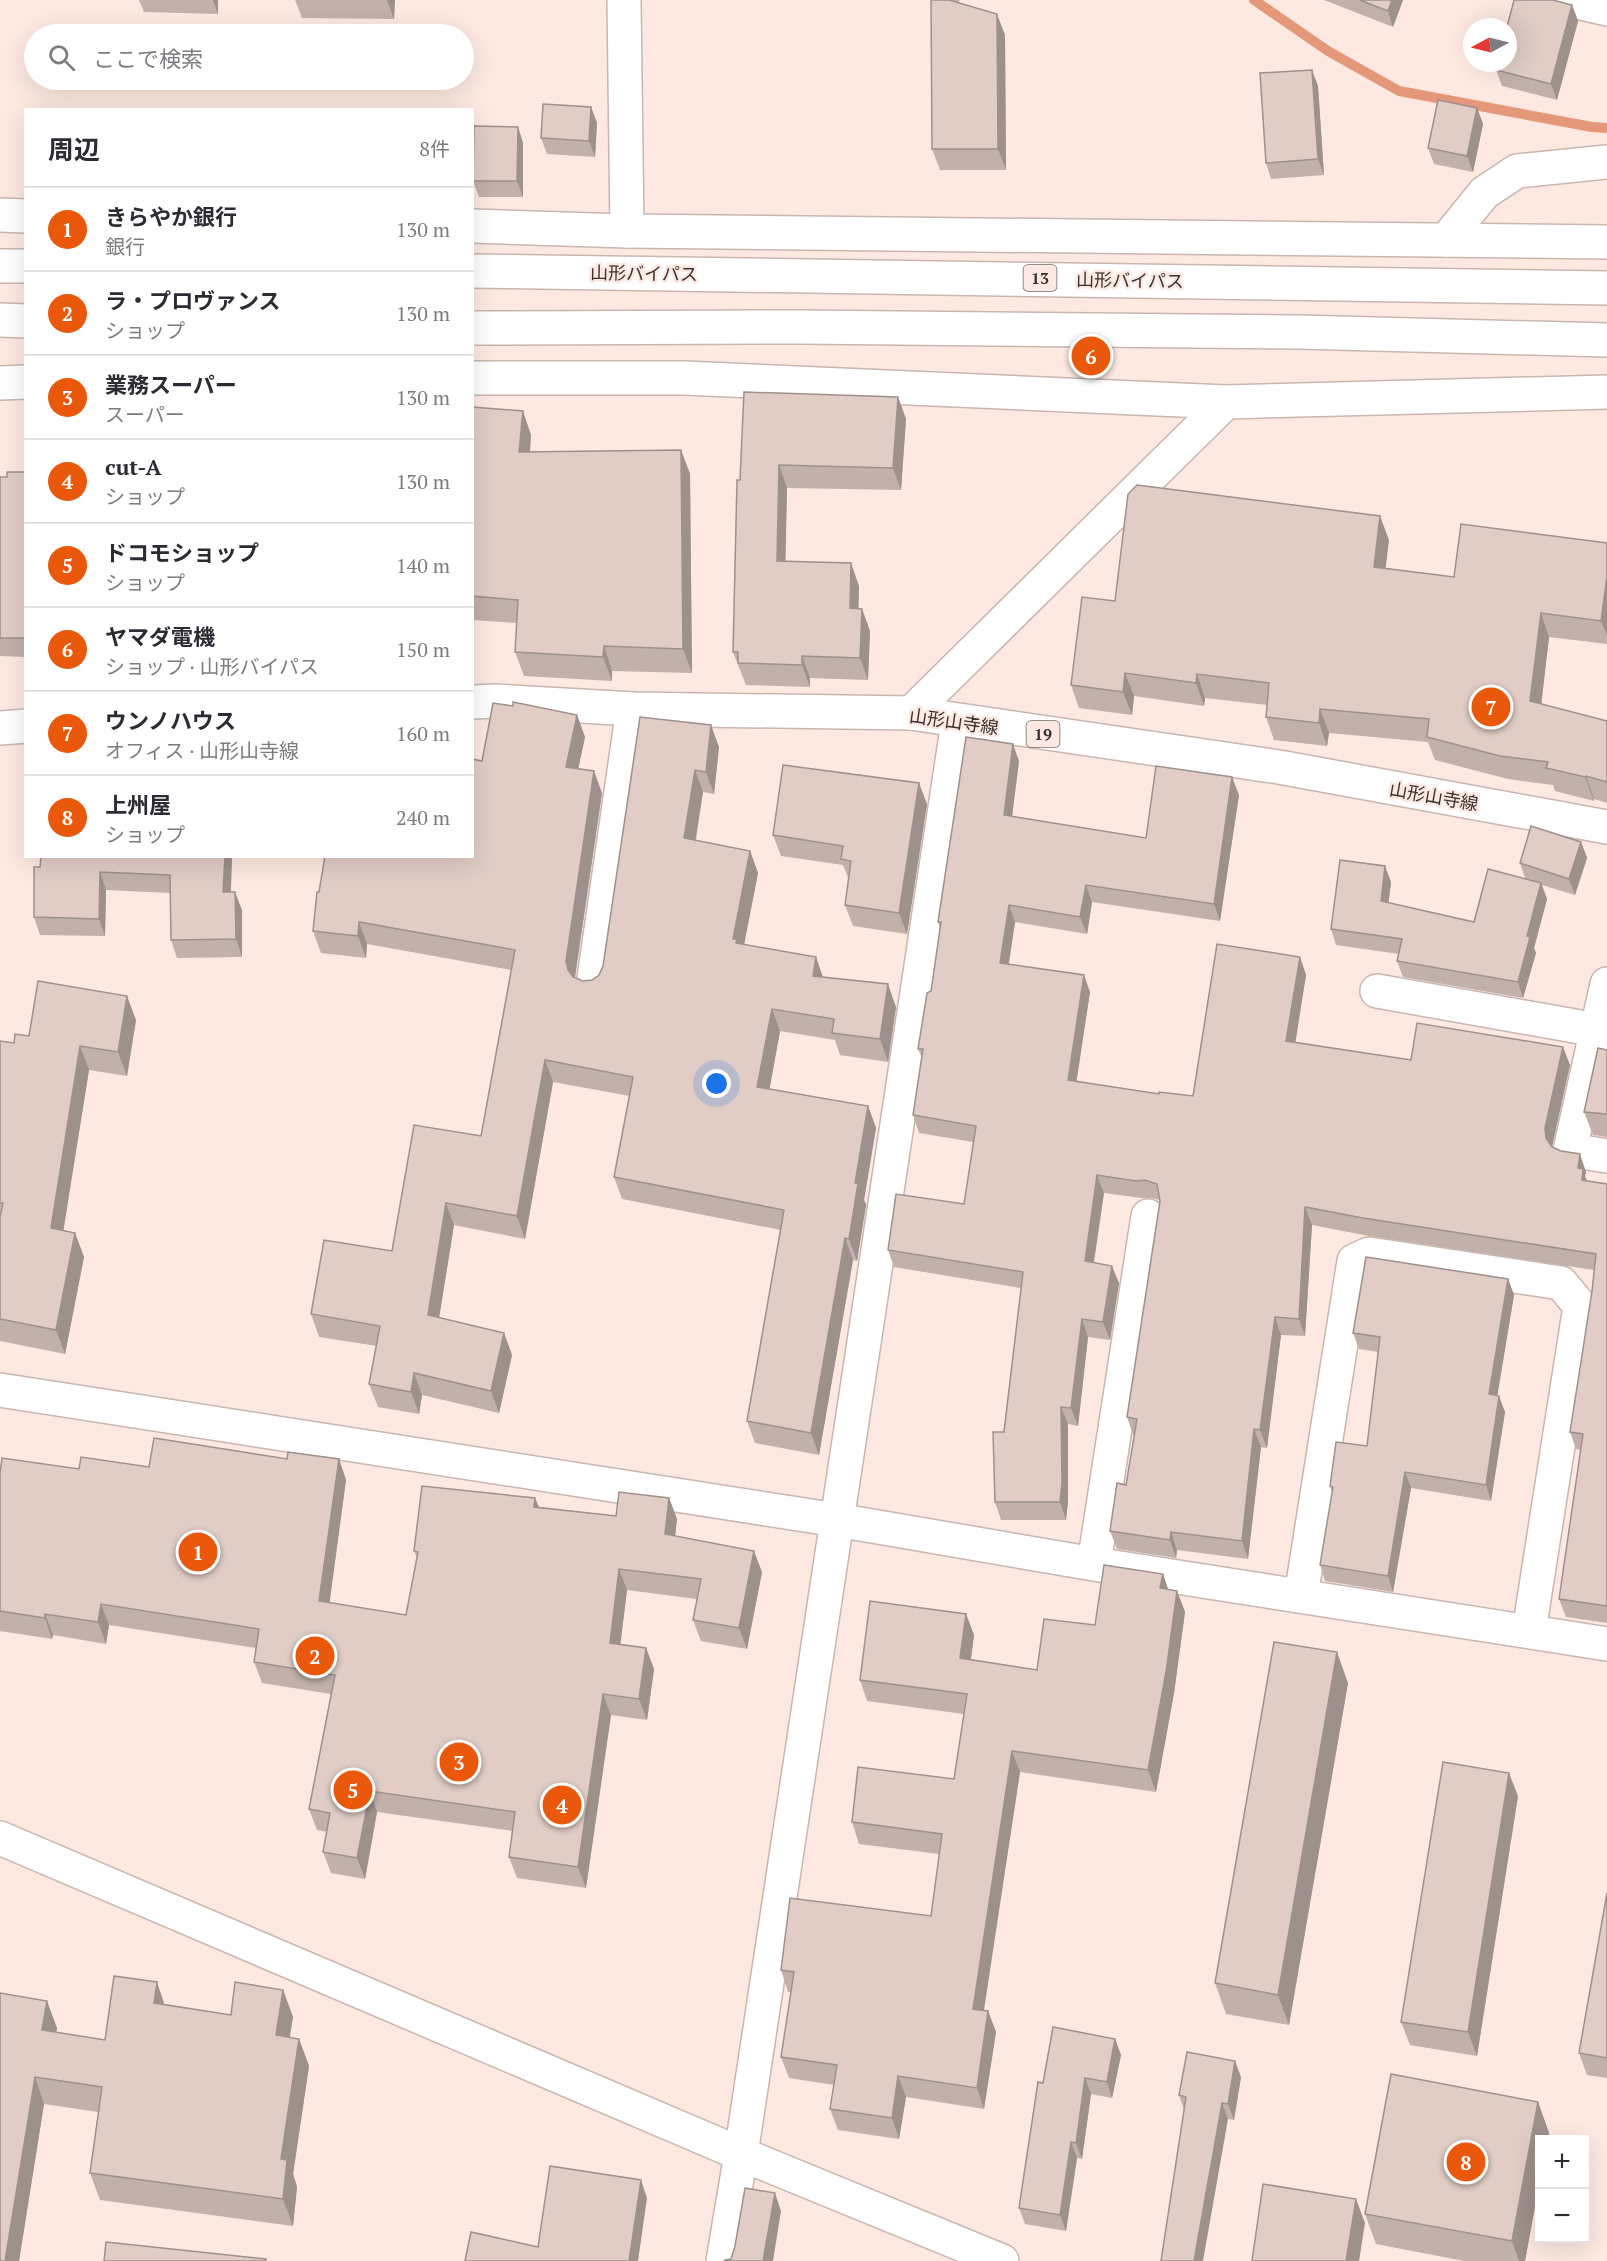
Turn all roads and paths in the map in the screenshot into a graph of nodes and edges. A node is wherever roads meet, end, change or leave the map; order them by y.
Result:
1 (624, 0) edge
2 (1568, 0) edge
3 (1607, 9) edge
4 (1607, 162) edge
5 (0, 215) edge
6 (24, 216) edge
7 (474, 226) edge
8 (627, 231) junction
9 (1446, 240) junction
10 (1607, 242) edge
11 (0, 266) edge
12 (24, 266) edge
13 (474, 271) edge
14 (1607, 288) edge
15 (0, 320) edge
16 (24, 321) edge
17 (474, 328) edge
18 (1607, 340) edge
19 (474, 378) edge
20 (24, 382) edge
21 (0, 383) edge
22 (1607, 392) edge
23 (1226, 402) junction
24 (474, 702) edge
25 (633, 709) junction
26 (911, 713) junction
27 (958, 722) junction
28 (24, 726) edge
29 (0, 728) edge
30 (1607, 827) edge
31 (1607, 984) edge
32 (593, 986) edge
33 (1377, 991) dead end
34 (1597, 1030) junction
35 (1607, 1156) edge
36 (1148, 1216) dead end
37 (0, 1390) edge
38 (837, 1520) junction
39 (1094, 1564) junction
40 (1301, 1596) junction
41 (1529, 1631) junction
42 (1607, 1644) edge
43 (0, 1838) edge
44 (741, 2154) junction
45 (723, 2261) edge
46 (1002, 2261) edge

1 - 8 main road
2 - 3 main road
4 - 9 main road
5 - 6 main road
7 - 8 main road
8 - 9 main road
9 - 10 main road
11 - 12 main road
13 - 14 main road, 山形バイパス / 13
15 - 16 main road
17 - 18 main road
19 - 23 main road
20 - 21 main road
22 - 23 main road
23 - 26 main road
24 - 25 main road, 山形山寺線 / 19
25 - 26 main road, 山形山寺線 / 19
25 - 32 main road
26 - 27 main road, 山形山寺線 / 19
27 - 30 main road, 山形山寺線 / 19
27 - 38 main road
28 - 29 main road
31 - 34 main road
33 - 34 main road
34 - 35 main road
36 - 39 main road
37 - 38 main road
38 - 39 main road
38 - 44 main road
39 - 40 main road
40 - 41 main road
40 - 41 main road
41 - 42 main road
43 - 44 main road
44 - 45 main road
44 - 46 main road

